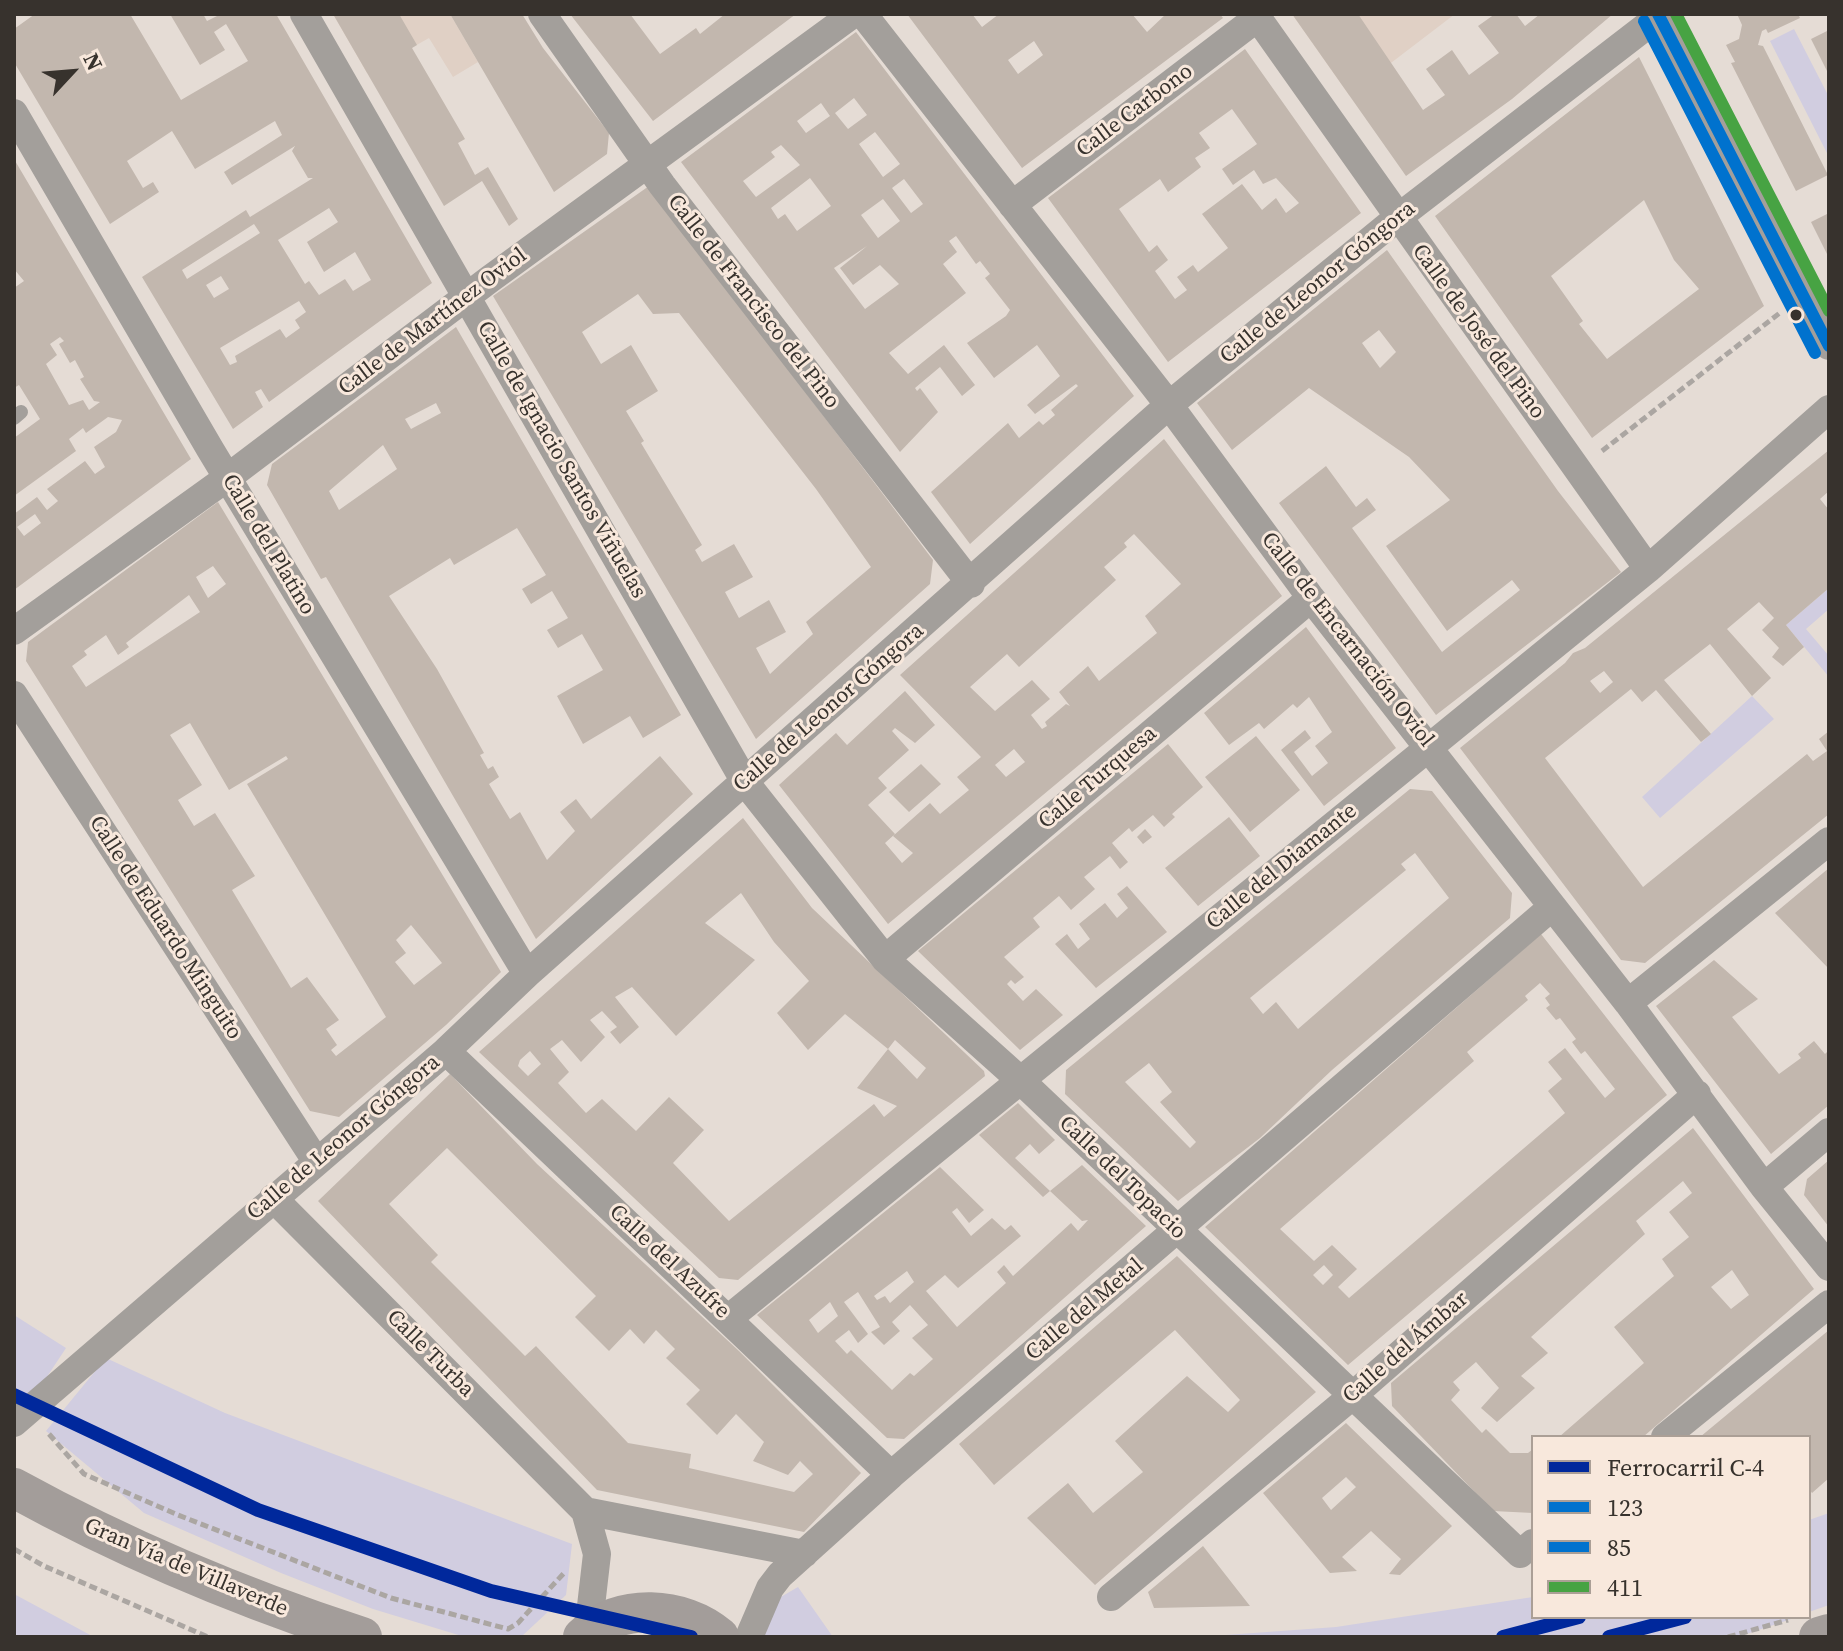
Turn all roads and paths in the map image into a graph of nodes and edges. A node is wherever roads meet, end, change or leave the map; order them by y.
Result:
1 (304, 14) edge
2 (542, 14) edge
3 (853, 14) edge
4 (863, 14) edge
5 (1660, 14) edge
6 (1256, 16) edge
7 (14, 113) edge
8 (648, 166) junction
9 (1012, 205) junction
10 (1396, 219) junction
11 (468, 295) junction
12 (1803, 295) junction
13 (1829, 346) edge
14 (1169, 405) junction
15 (1829, 409) edge
16 (1577, 469) junction
17 (227, 478) junction
18 (1648, 569) junction
19 (971, 584) junction
20 (1311, 598) junction
21 (14, 631) edge
22 (14, 695) edge
23 (1430, 748) junction
24 (745, 782) junction
25 (1829, 841) edge
26 (1552, 907) junction
27 (885, 959) junction
28 (527, 974) junction
29 (1628, 1003) junction
30 (446, 1051) junction
31 (1019, 1079) junction
32 (1697, 1094) junction
33 (1829, 1132) edge
34 (316, 1161) junction
35 (1764, 1187) junction
36 (273, 1198) junction
37 (1177, 1231) junction
38 (1829, 1267) edge
39 (1829, 1304) edge
40 (729, 1318) junction
41 (1351, 1397) junction
42 (14, 1423) edge
43 (46, 1431) dead end
44 (1667, 1435) edge
45 (891, 1475) junction
46 (14, 1488) edge
47 (585, 1511) junction
48 (14, 1516) edge
49 (14, 1549) edge
50 (1526, 1549) edge
51 (804, 1554) junction
52 (568, 1569) dead end
53 (1111, 1597) dead end
54 (1790, 1619) edge
55 (1829, 1634) edge
56 (586, 1635) edge
57 (208, 1637) edge
58 (286, 1637) edge
59 (362, 1637) edge
60 (719, 1637) edge
61 (749, 1637) edge
62 (1728, 1637) edge
63 (1819, 1637) edge

1 - 11 street, Calle de Ignacio Santos Viñuelas
2 - 8 street, Calle de Francisco del Pino
3 - 8 street, Calle de Martínez Oviol
4 - 9 street, Calle de Encarnación Oviol
5 - 10 street, Calle de Leonor Góngora
5 - 12 street
6 - 9 street, Calle Carbono
6 - 10 street, Calle de José del Pino
7 - 17 street, Calle del Platino
8 - 11 street, Calle de Martínez Oviol
8 - 19 street, Calle de Francisco del Pino
9 - 14 street, Calle de Encarnación Oviol
10 - 14 street, Calle de Leonor Góngora
10 - 16 street, Calle de José del Pino
11 - 17 street, Calle de Martínez Oviol
11 - 24 street, Calle de Ignacio Santos Viñuelas
12 - 13 street
12 - 16 path
14 - 19 street, Calle de Leonor Góngora
14 - 20 street, Calle de Encarnación Oviol
15 - 18 street, Calle del Diamante
16 - 18 street, Calle de José del Pino
17 - 21 street, Calle de Martínez Oviol
17 - 28 street, Calle del Platino
18 - 23 street, Calle del Diamante
19 - 24 street, Calle de Leonor Góngora
20 - 23 street, Calle de Encarnación Oviol
20 - 27 street, Calle Turquesa
22 - 34 street, Calle de Eduardo Minguito
23 - 26 street, Calle de Encarnación Oviol
23 - 31 street, Calle del Diamante
24 - 27 street, Calle del Topacio
24 - 28 street, Calle de Leonor Góngora
25 - 29 street
26 - 29 street, Calle de Encarnación Oviol
26 - 37 street, Calle del Metal
27 - 31 street, Calle del Topacio
28 - 30 street, Calle de Leonor Góngora
29 - 32 street, Calle de Encarnación Oviol
30 - 34 street, Calle de Leonor Góngora
30 - 40 street, Calle del Azufre
31 - 37 street, Calle del Topacio
31 - 40 street, Calle del Diamante
32 - 35 street, Calle de Encarnación Oviol
32 - 41 street, Calle del Ámbar
33 - 35 street
34 - 36 street, Calle de Leonor Góngora
35 - 38 street, Calle de Encarnación Oviol
36 - 42 street, Calle de Leonor Góngora
36 - 47 street, Calle Turba
37 - 41 street, Calle del Topacio
37 - 45 street, Calle del Metal
39 - 44 street
40 - 45 street, Calle del Azufre
41 - 50 street, Calle del Topacio
41 - 53 street, Calle del Ámbar
43 - 52 path
45 - 51 street, Calle del Metal
46 - 59 street, Gran Vía de Villaverde
47 - 51 street
47 - 56 street, Calle Turba
48 - 58 street, Gran Vía de Villaverde
49 - 57 path
51 - 61 street, Calle del Metal
54 - 62 path
55 - 63 street
56 - 60 street

